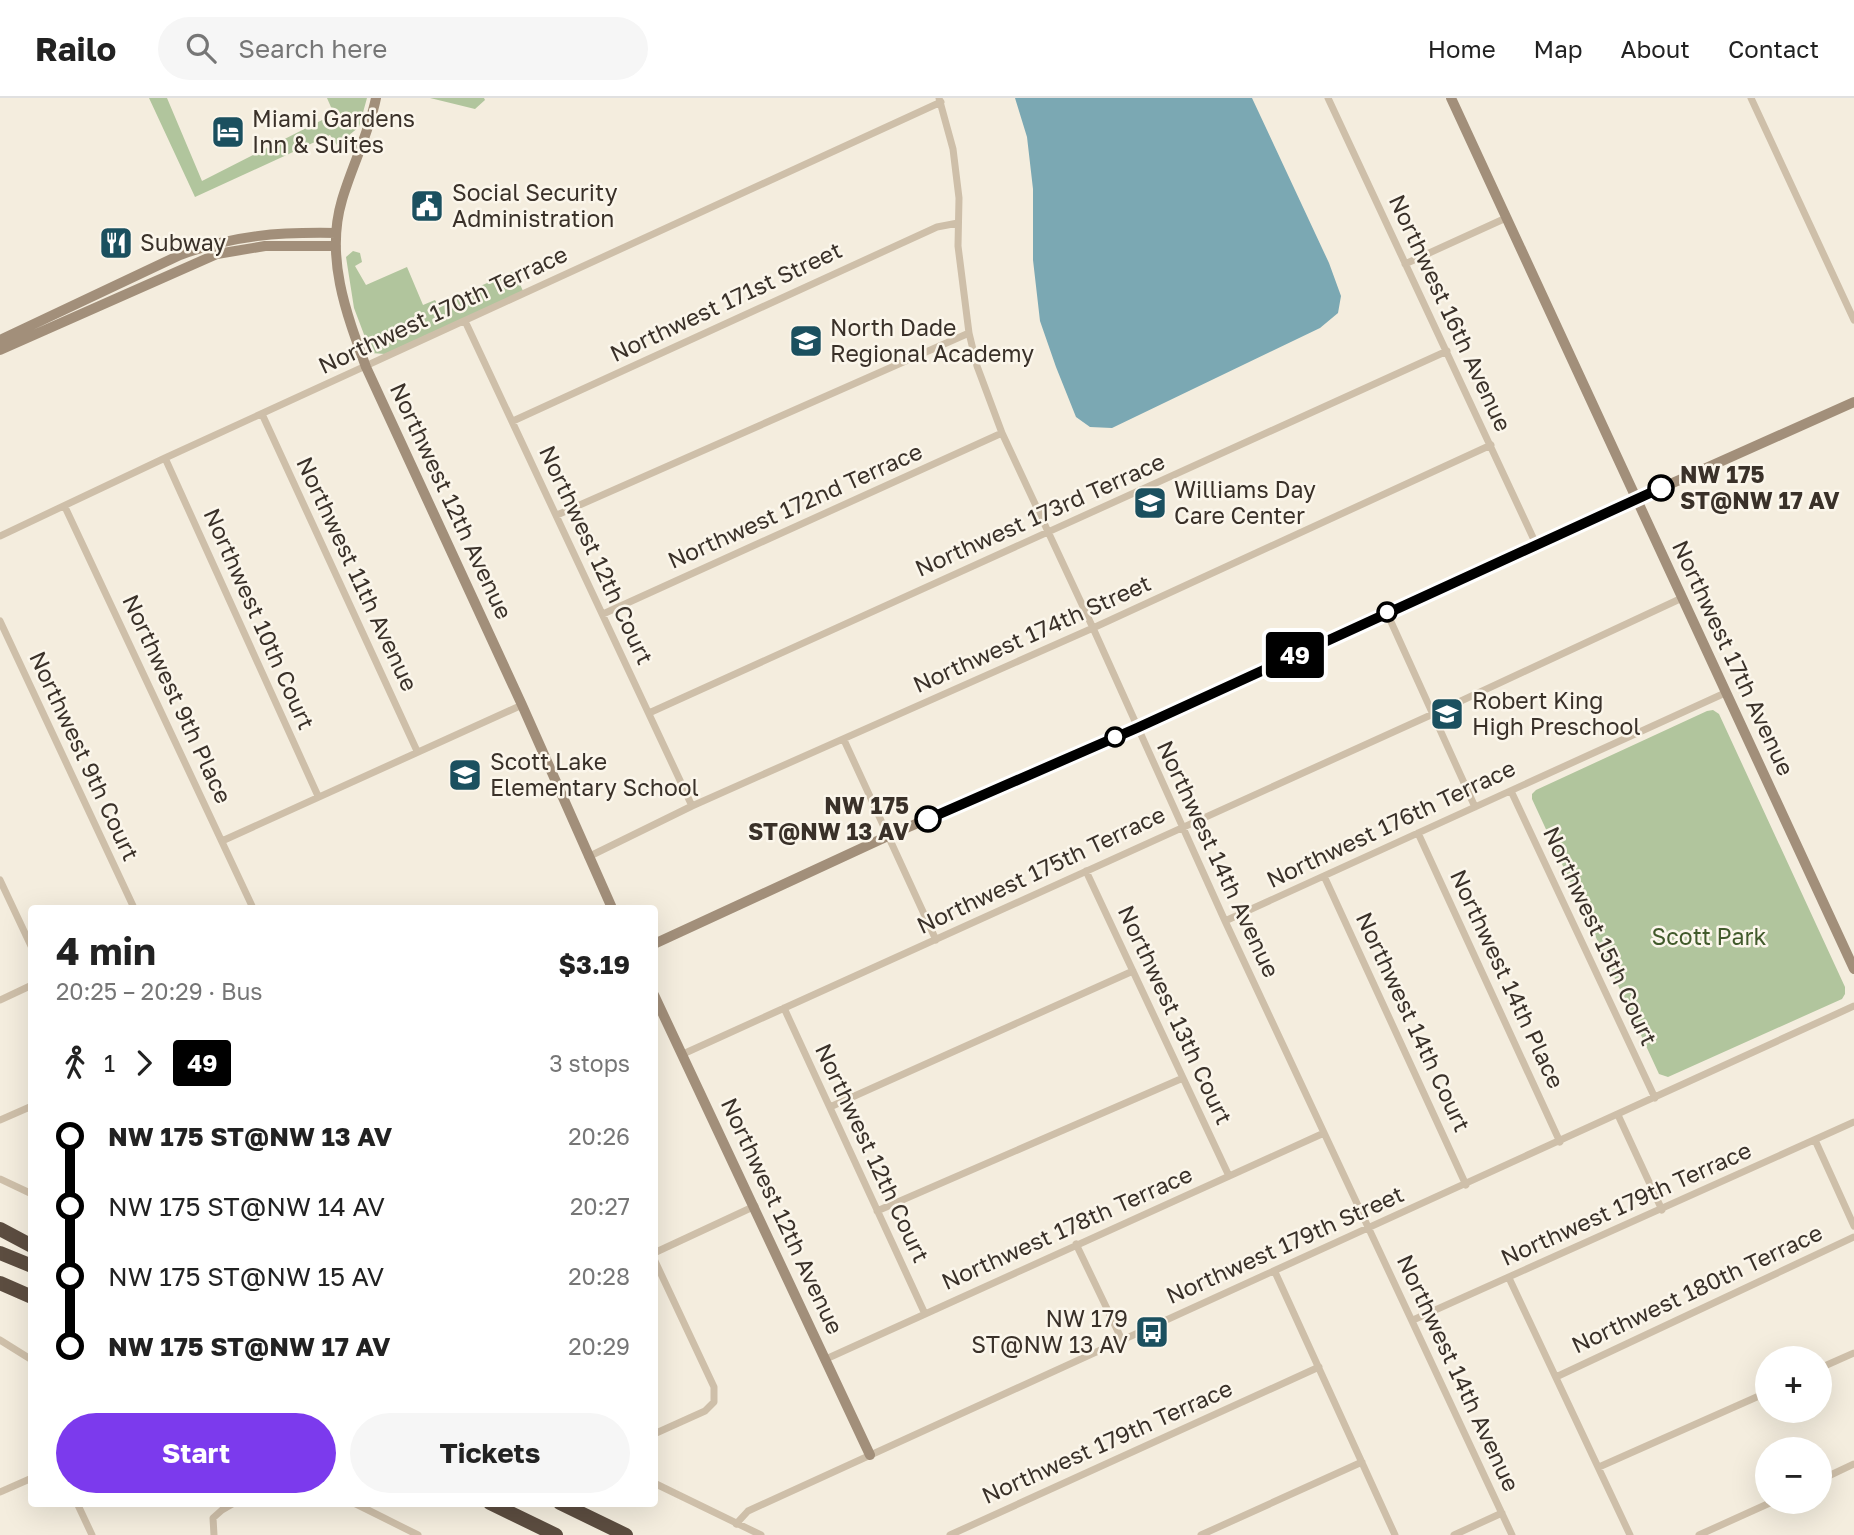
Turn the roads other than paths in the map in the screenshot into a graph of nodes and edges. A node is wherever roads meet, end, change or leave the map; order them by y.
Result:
1 (376, 98) edge
2 (1328, 98) edge
3 (1451, 98) edge
4 (1753, 99) edge
5 (940, 100) edge
6 (1506, 218) junction
7 (958, 223) junction
8 (336, 233) junction
9 (211, 243) junction
10 (335, 246) junction
11 (217, 254) junction
12 (1405, 264) junction
13 (136, 276) junction
14 (141, 287) junction
15 (1854, 320) edge
16 (465, 321) junction
17 (969, 332) junction
18 (7, 340) edge
19 (0, 350) edge
20 (1447, 351) junction
21 (366, 367) junction
22 (1854, 401) edge
23 (262, 414) junction
24 (513, 421) junction
25 (1002, 433) junction
26 (1491, 445) junction
27 (165, 458) junction
28 (1637, 499) junction
29 (65, 507) junction
30 (557, 514) junction
31 (1047, 533) junction
32 (0, 536) edge
33 (1536, 544) junction
34 (1682, 598) junction
35 (1387, 613) junction
36 (603, 614) junction
37 (0, 621) edge
38 (1093, 628) junction
39 (1725, 693) junction
40 (522, 705) junction
41 (649, 713) junction
42 (1433, 714) junction
43 (1137, 728) junction
44 (844, 740) junction
45 (417, 751) junction
46 (1511, 790) junction
47 (318, 796) junction
48 (692, 806) junction
49 (1475, 807) junction
50 (1182, 827) junction
51 (1418, 833) junction
52 (888, 836) junction
53 (222, 841) junction
54 (588, 857) junction
55 (1086, 871) junction
56 (1324, 876) junction
57 (0, 881) edge
58 (133, 905) edge
59 (252, 905) edge
60 (611, 905) edge
61 (1225, 921) junction
62 (28, 940) edge
63 (936, 940) junction
64 (658, 942) edge
65 (1854, 969) edge
66 (1133, 971) junction
67 (28, 987) edge
68 (0, 1000) edge
69 (658, 1003) edge
70 (1854, 1006) edge
71 (784, 1008) junction
72 (683, 1054) junction
73 (1183, 1078) junction
74 (1655, 1098) junction
75 (830, 1107) junction
76 (28, 1108) edge
77 (1619, 1115) junction
78 (0, 1120) edge
79 (1854, 1122) edge
80 (1324, 1133) junction
81 (1815, 1140) junction
82 (1560, 1142) junction
83 (1229, 1176) junction
84 (0, 1179) edge
85 (1466, 1185) junction
86 (28, 1192) edge
87 (755, 1206) junction
88 (1662, 1210) junction
89 (877, 1211) junction
90 (1854, 1226) edge
91 (1370, 1227) junction
92 (0, 1229) edge
93 (1854, 1237) edge
94 (28, 1244) edge
95 (1076, 1244) junction
96 (658, 1251) edge
97 (0, 1253) edge
98 (28, 1264) edge
99 (658, 1267) edge
100 (1275, 1272) junction
101 (1509, 1278) junction
102 (0, 1283) edge
103 (28, 1295) edge
104 (925, 1314) junction
105 (1413, 1320) junction
106 (0, 1340) edge
107 (1122, 1340) junction
108 (1854, 1353) edge
109 (28, 1358) edge
110 (826, 1359) junction
111 (1832, 1363) edge
112 (1319, 1367) junction
113 (1556, 1377) junction
114 (1755, 1398) edge
115 (658, 1432) edge
116 (870, 1455) junction
117 (1362, 1462) junction
118 (1854, 1464) edge
119 (1599, 1468) junction
120 (1832, 1474) edge
121 (28, 1480) edge
122 (658, 1485) edge
123 (1, 1491) edge
124 (79, 1507) edge
125 (227, 1507) edge
126 (362, 1507) edge
127 (498, 1507) edge
128 (568, 1507) edge
129 (1755, 1510) edge
130 (1502, 1513) junction
131 (736, 1524) junction
132 (92, 1535) edge
133 (214, 1535) edge
134 (416, 1535) edge
135 (556, 1535) edge
136 (626, 1535) edge
137 (761, 1535) edge
138 (950, 1535) edge
139 (1201, 1535) edge
140 (1395, 1535) edge
141 (1454, 1535) edge
142 (1512, 1535) edge
143 (1630, 1535) edge
144 (1699, 1535) edge

1 - 8 street, Northwest 12th Avenue
2 - 12 street, Northwest 16th Avenue
3 - 6 street, Northwest 17th Avenue
4 - 15 street
5 - 7 street, Northwest 14th Avenue
5 - 16 street, Northwest 170th Terrace
6 - 12 street
6 - 28 street, Northwest 17th Avenue
7 - 17 street, Northwest 14th Avenue
7 - 24 street, Northwest 171st Street
8 - 9 street
8 - 10 street, Northwest 12th Avenue
9 - 11 street
9 - 13 street
10 - 11 street
10 - 21 street, Northwest 12th Avenue
11 - 14 street
12 - 20 street, Northwest 16th Avenue
13 - 14 street
13 - 18 street
14 - 18 street
16 - 21 street, Northwest 170th Terrace
16 - 24 street, Northwest 12th Court
17 - 25 street, Northwest 14th Avenue
17 - 30 street
18 - 19 street
20 - 26 street, Northwest 16th Avenue
20 - 31 street, Northwest 173rd Terrace
21 - 23 street, Northwest 170th Terrace
21 - 40 street, Northwest 12th Avenue
22 - 28 street
23 - 27 street, Northwest 170th Terrace
23 - 45 street, Northwest 11th Avenue
24 - 30 street, Northwest 12th Court
25 - 31 street, Northwest 14th Avenue
25 - 36 street, Northwest 172nd Terrace
26 - 33 street, Northwest 16th Avenue
26 - 38 street, Northwest 174th Street
27 - 29 street, Northwest 170th Terrace
27 - 47 street, Northwest 10th Court
28 - 33 street
28 - 34 street, Northwest 17th Avenue
29 - 32 street, Northwest 170th Terrace
29 - 53 street, Northwest 9th Place
30 - 36 street, Northwest 12th Court
31 - 38 street, Northwest 14th Avenue
31 - 41 street, Northwest 173rd Terrace
33 - 35 street
34 - 39 street, Northwest 17th Avenue
34 - 42 street, Northwest 175th Terrace
35 - 42 street
35 - 43 street
36 - 41 street, Northwest 12th Court
37 - 58 street, Northwest 9th Court
38 - 43 street, Northwest 14th Avenue
38 - 44 street, Northwest 174th Street
39 - 46 street, Northwest 176th Terrace
39 - 65 street, Northwest 17th Avenue
40 - 45 street
40 - 54 street, Northwest 12th Avenue
41 - 48 street, Northwest 12th Court
42 - 49 street
42 - 50 street, Northwest 175th Terrace
43 - 50 street, Northwest 14th Avenue
43 - 52 street
44 - 48 street, Northwest 174th Street
44 - 52 street
45 - 47 street
46 - 49 street, Northwest 176th Terrace
46 - 74 street, Northwest 15th Court
47 - 53 street
48 - 54 street, Northwest 174th Street
49 - 51 street, Northwest 176th Terrace
50 - 55 street, Northwest 175th Terrace
50 - 61 street, Northwest 14th Avenue
51 - 56 street, Northwest 176th Terrace
51 - 82 street, Northwest 14th Place
52 - 63 street
52 - 64 street
53 - 59 street, Northwest 9th Place
54 - 60 street, Northwest 12th Avenue
55 - 63 street, Northwest 175th Terrace
55 - 66 street, Northwest 13th Court
56 - 61 street, Northwest 176th Terrace
56 - 85 street, Northwest 14th Court
57 - 62 street
61 - 80 street, Northwest 14th Avenue
63 - 71 street, Northwest 175th Terrace
66 - 73 street, Northwest 13th Court
66 - 75 street
67 - 68 street
69 - 72 street, Northwest 12th Avenue
70 - 74 street, Northwest 179th Street
71 - 72 street, Northwest 175th Terrace
71 - 75 street, Northwest 12th Court
72 - 87 street, Northwest 12th Avenue
73 - 83 street, Northwest 13th Court
73 - 89 street
74 - 77 street, Northwest 179th Street
75 - 89 street, Northwest 12th Court
76 - 78 street
77 - 82 street, Northwest 179th Street
77 - 88 street
79 - 81 street, Northwest 179th Terrace
80 - 83 street, Northwest 178th Terrace
80 - 91 street, Northwest 14th Avenue
81 - 88 street, Northwest 179th Terrace
81 - 90 street
82 - 85 street, Northwest 179th Street
83 - 95 street, Northwest 178th Terrace
84 - 86 street
85 - 91 street, Northwest 179th Street
87 - 96 street
87 - 110 street, Northwest 12th Avenue
88 - 101 street, Northwest 179th Terrace
89 - 104 street, Northwest 12th Court
91 - 100 street, Northwest 179th Street
91 - 105 street, Northwest 14th Avenue
92 - 94 highway
93 - 113 street, Northwest 180th Terrace
95 - 104 street, Northwest 178th Terrace
95 - 107 street
97 - 98 highway
99 - 115 street
100 - 107 street, Northwest 179th Street
100 - 112 street
101 - 105 street, Northwest 179th Terrace
101 - 113 street
102 - 103 highway
104 - 110 street, Northwest 178th Terrace
105 - 130 street, Northwest 14th Avenue
106 - 109 street
107 - 116 street, Northwest 179th Street
108 - 111 street
110 - 116 street, Northwest 12th Avenue
112 - 117 street
112 - 138 street, Northwest 179th Terrace
113 - 119 street
114 - 119 street
116 - 131 street, Northwest 179th Street
117 - 139 street
117 - 140 street
118 - 120 street
119 - 143 street
121 - 123 street
122 - 131 street
124 - 132 street
125 - 133 street
126 - 134 street
127 - 135 highway
128 - 136 highway
129 - 144 street
130 - 141 street
130 - 142 street, Northwest 14th Avenue
131 - 137 street

